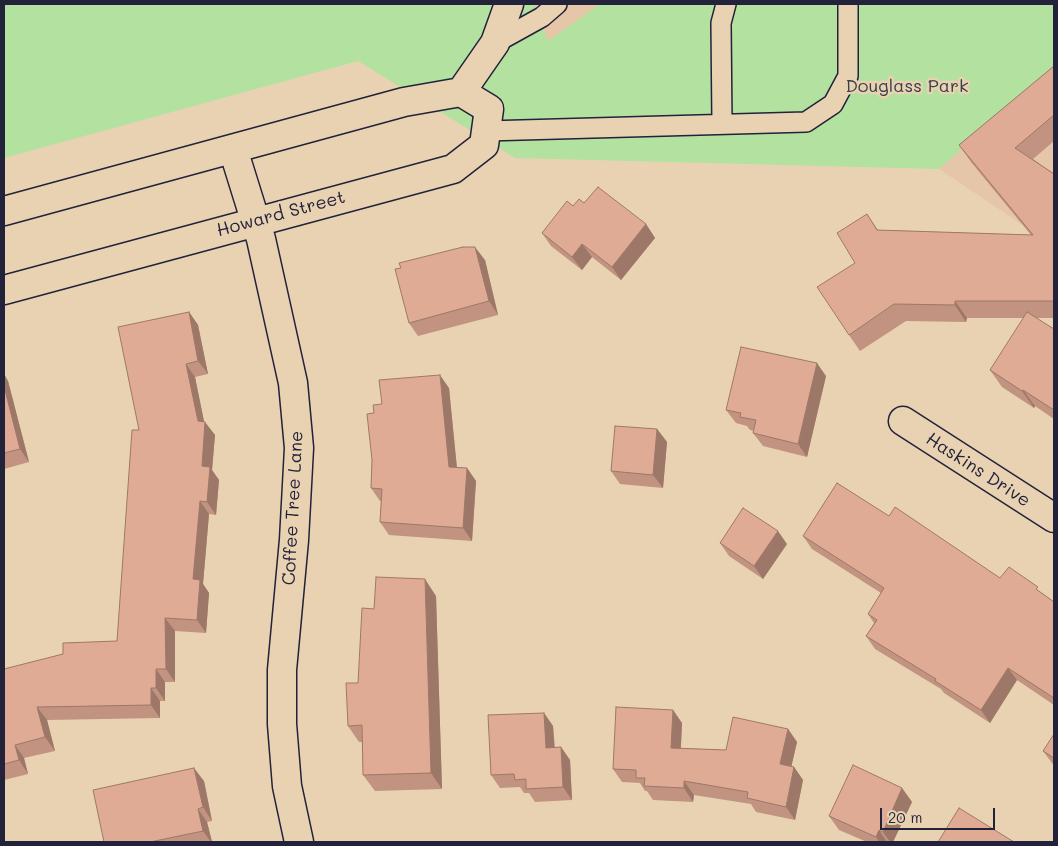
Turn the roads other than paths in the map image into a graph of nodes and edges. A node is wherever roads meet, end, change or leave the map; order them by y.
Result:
1 (510, 4) edge
2 (557, 4) edge
3 (726, 4) edge
4 (848, 4) edge
5 (496, 43) junction
6 (461, 92) junction
7 (722, 124) junction
8 (486, 131) junction
9 (233, 149) junction
10 (4, 211) edge
11 (255, 221) junction
12 (4, 290) edge
13 (903, 421) dead end
14 (1054, 518) edge
15 (299, 842) edge

1 - 5 street
2 - 5 lane
3 - 7 lane
4 - 7 lane
5 - 6 street
6 - 8 street, Howard Street
6 - 9 street
7 - 8 lane
8 - 11 street, Howard Street
9 - 10 street
9 - 11 street, Coffee Tree Lane
11 - 12 street, Howard Street
11 - 15 street, Coffee Tree Lane
13 - 14 street, Haskins Drive

